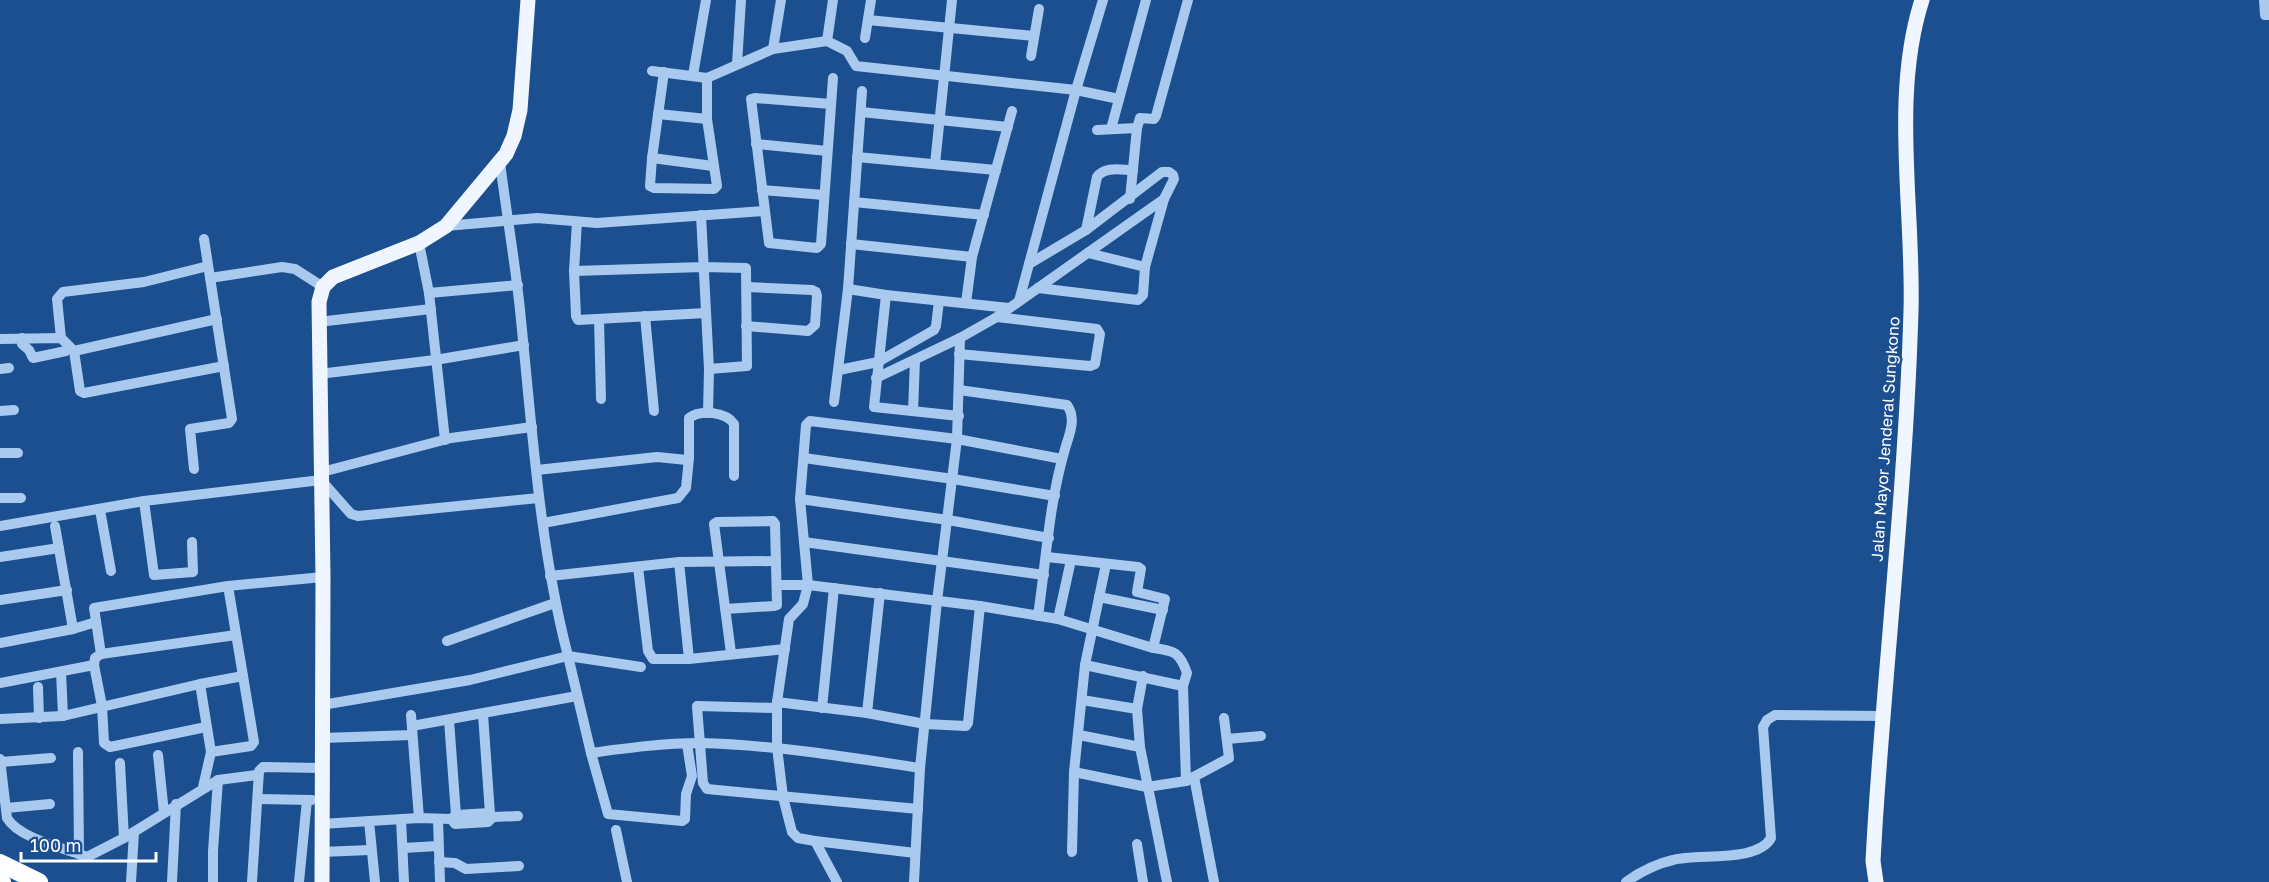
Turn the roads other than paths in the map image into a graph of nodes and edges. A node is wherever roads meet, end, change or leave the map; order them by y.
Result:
1 (528, 0) edge
2 (706, 0) edge
3 (741, 0) edge
4 (781, 0) edge
5 (834, 0) edge
6 (871, 0) edge
7 (952, 0) edge
8 (1103, 0) edge
9 (1146, 0) edge
10 (1188, 0) edge
11 (1922, 0) edge
12 (2264, 0) edge
13 (1039, 9) dead end
14 (2269, 15) edge
15 (868, 20) junction
16 (949, 28) junction
17 (1034, 36) junction
18 (865, 38) dead end
19 (827, 40) junction
20 (773, 49) junction
21 (1031, 56) dead end
22 (737, 64) junction
23 (652, 71) dead end
24 (664, 72) junction
25 (945, 74) junction
26 (693, 75) junction
27 (707, 78) junction
28 (833, 78) dead end
29 (1076, 90) junction
30 (862, 91) dead end
31 (1119, 99) junction
32 (831, 104) junction
33 (1012, 111) dead end
34 (861, 112) junction
35 (658, 114) junction
36 (707, 119) junction
37 (940, 120) junction
38 (1008, 127) junction
39 (1137, 128) junction
40 (1111, 129) junction
41 (1097, 130) dead end
42 (756, 144) junction
43 (827, 151) junction
44 (857, 157) junction
45 (652, 158) junction
46 (500, 162) junction
47 (935, 164) junction
48 (713, 166) junction
49 (996, 170) junction
50 (1133, 170) junction
51 (762, 190) junction
52 (824, 195) junction
53 (1130, 199) junction
54 (1164, 199) junction
55 (854, 202) junction
56 (764, 211) junction
57 (700, 215) junction
58 (984, 215) junction
59 (508, 220) junction
60 (576, 222) junction
61 (447, 226) junction
62 (1086, 230) junction
63 (204, 239) dead end
64 (419, 243) junction
65 (851, 244) junction
66 (1088, 253) junction
67 (972, 257) junction
68 (1029, 264) junction
69 (703, 267) junction
70 (1145, 267) junction
71 (574, 271) junction
72 (209, 272) junction
73 (518, 285) junction
74 (323, 287) junction
75 (747, 287) junction
76 (1038, 288) junction
77 (848, 289) junction
78 (429, 293) junction
79 (886, 295) junction
80 (939, 301) junction
81 (1019, 301) junction
82 (966, 303) junction
83 (1009, 308) junction
84 (431, 309) junction
85 (706, 313) junction
86 (645, 316) junction
87 (997, 317) junction
88 (217, 319) junction
89 (599, 319) junction
90 (318, 322) junction
91 (746, 326) junction
92 (22, 338) junction
93 (61, 338) junction
94 (960, 338) junction
95 (0, 339) edge
96 (524, 345) junction
97 (71, 349) junction
98 (959, 354) junction
99 (435, 360) junction
100 (915, 360) junction
101 (878, 362) junction
102 (224, 366) junction
103 (709, 369) junction
104 (839, 370) junction
105 (319, 374) junction
106 (876, 378) junction
107 (959, 390) junction
108 (601, 399) dead end
109 (834, 402) dead end
110 (14, 410) dead end
111 (0, 411) edge
112 (654, 411) dead end
113 (914, 411) junction
114 (708, 413) junction
115 (958, 416) junction
116 (532, 427) junction
117 (445, 440) junction
118 (957, 440) junction
119 (0, 453) edge
120 (18, 453) dead end
121 (689, 458) junction
122 (804, 458) junction
123 (1062, 459) junction
124 (194, 469) dead end
125 (537, 470) junction
126 (322, 476) junction
127 (734, 476) dead end
128 (953, 479) junction
129 (1055, 496) junction
130 (0, 498) edge
131 (21, 498) dead end
132 (539, 498) junction
133 (800, 499) junction
134 (144, 501) junction
135 (100, 510) junction
136 (948, 520) junction
137 (543, 523) junction
138 (0, 526) edge
139 (55, 526) dead end
140 (1049, 538) junction
141 (192, 542) dead end
142 (804, 542) junction
143 (60, 548) junction
144 (0, 557) edge
145 (1047, 557) junction
146 (942, 560) junction
147 (1071, 560) junction
148 (776, 561) junction
149 (680, 562) junction
150 (719, 562) junction
151 (1106, 564) junction
152 (638, 567) junction
153 (111, 571) dead end
154 (1044, 575) junction
155 (550, 576) junction
156 (323, 577) junction
157 (777, 585) junction
158 (808, 585) junction
159 (228, 586) junction
160 (834, 588) junction
161 (67, 590) junction
162 (880, 593) junction
163 (1099, 597) junction
164 (0, 600) edge
165 (937, 601) junction
166 (555, 603) junction
167 (980, 606) junction
168 (725, 609) junction
169 (1163, 610) junction
170 (1038, 616) junction
171 (1058, 619) junction
172 (96, 622) junction
173 (74, 629) junction
174 (1093, 630) junction
175 (236, 635) junction
176 (447, 641) dead end
177 (0, 643) edge
178 (1153, 648) junction
179 (784, 649) junction
180 (731, 653) junction
181 (101, 654) junction
182 (568, 656) junction
183 (689, 659) junction
184 (94, 665) junction
185 (1085, 665) junction
186 (641, 667) dead end
187 (61, 672) junction
188 (243, 676) junction
189 (1143, 676) junction
190 (0, 683) edge
191 (200, 684) junction
192 (1183, 686) junction
193 (38, 687) dead end
194 (577, 696) junction
195 (1082, 700) junction
196 (322, 705) junction
197 (777, 705) junction
198 (102, 706) junction
199 (822, 708) junction
200 (1137, 709) junction
201 (867, 713) junction
202 (483, 714) junction
203 (63, 716) junction
204 (1882, 716) junction
205 (39, 718) junction
206 (1224, 718) dead end
207 (0, 719) edge
208 (449, 720) junction
209 (925, 724) junction
210 (411, 725) junction
211 (206, 727) junction
212 (1079, 735) junction
213 (1261, 736) dead end
214 (322, 738) junction
215 (1227, 739) junction
216 (693, 744) junction
217 (777, 747) junction
218 (1140, 747) junction
219 (78, 752) dead end
220 (211, 752) junction
221 (591, 753) junction
222 (158, 755) dead end
223 (51, 758) dead end
224 (0, 760) edge
225 (120, 763) dead end
226 (322, 768) junction
227 (920, 768) junction
228 (1074, 772) junction
229 (257, 775) junction
230 (1190, 779) junction
231 (218, 780) junction
232 (203, 787) junction
233 (1147, 787) junction
234 (783, 797) junction
235 (258, 799) junction
236 (314, 800) junction
237 (50, 804) dead end
238 (176, 804) junction
239 (6, 808) junction
240 (918, 808) junction
241 (164, 813) junction
242 (492, 816) junction
243 (518, 816) dead end
244 (453, 817) junction
245 (419, 818) junction
246 (401, 819) junction
247 (438, 819) junction
248 (369, 821) junction
249 (321, 824) junction
250 (616, 830) dead end
251 (134, 832) junction
252 (124, 838) junction
253 (815, 841) junction
254 (1137, 844) dead end
255 (438, 846) junction
256 (403, 848) junction
257 (370, 850) junction
258 (321, 852) junction
259 (1072, 852) dead end
260 (915, 853) junction
261 (79, 854) junction
262 (439, 862) junction
263 (0, 863) edge
264 (519, 866) dead end
265 (39, 882) edge
266 (131, 882) edge
267 (171, 882) edge
268 (213, 882) edge
269 (252, 882) edge
270 (299, 882) edge
271 (322, 882) edge
272 (375, 882) edge
273 (404, 882) edge
274 (440, 882) edge
275 (627, 882) edge
276 (837, 882) edge
277 (914, 882) edge
278 (1143, 882) edge
279 (1167, 882) edge
280 (1214, 882) edge
281 (1626, 882) edge
282 (1876, 882) edge

1 - 46 main road
2 - 26 street
3 - 22 street
4 - 20 street
5 - 19 street
6 - 15 street
7 - 16 street
8 - 29 street
9 - 31 street
10 - 39 street
11 - 204 main road, Jalan Mayor Jenderal Sungkono
12 - 14 street
13 - 17 street
15 - 16 street
15 - 18 street
16 - 17 street
16 - 25 street
17 - 21 street
19 - 20 street
19 - 25 street
20 - 22 street
22 - 27 street
23 - 24 street
24 - 26 street
24 - 35 street
25 - 29 street
25 - 37 street
26 - 27 street
27 - 36 street
28 - 32 street
29 - 31 street
29 - 68 street
30 - 34 street
31 - 40 street
32 - 42 street
32 - 43 street
33 - 38 street
34 - 37 street
34 - 44 street
35 - 36 street
35 - 45 street
36 - 48 street
37 - 38 street
37 - 47 street
38 - 49 street
39 - 40 street
39 - 50 street
40 - 41 street
42 - 43 street
42 - 51 street
43 - 52 street
44 - 47 street
44 - 55 street
45 - 48 street
45 - 48 street
46 - 59 street
46 - 61 main road
47 - 49 street
49 - 58 street
50 - 53 street
50 - 62 street
51 - 52 street
51 - 56 street
52 - 56 street
53 - 54 street
53 - 62 street
54 - 66 street
54 - 70 street
55 - 58 street
55 - 65 street
56 - 57 street
57 - 60 street
57 - 69 street
58 - 67 street
59 - 60 street
59 - 61 street
59 - 73 street
60 - 71 street
61 - 64 main road
62 - 68 street
63 - 72 street
64 - 74 main road
64 - 78 street
65 - 67 street
65 - 77 street
66 - 70 street
66 - 76 street
67 - 82 street
68 - 81 street
69 - 71 street
69 - 75 street
69 - 85 street
70 - 76 street
71 - 89 street
72 - 74 street
72 - 88 street
72 - 93 street
73 - 78 street
73 - 96 street
74 - 90 main road
75 - 91 street
75 - 91 street
76 - 81 street
77 - 79 street
77 - 104 street
78 - 84 street
79 - 80 street
79 - 101 street
80 - 82 street
80 - 101 street
81 - 83 street
82 - 83 street
83 - 87 street
84 - 90 street
84 - 99 street
85 - 86 street
85 - 103 street
86 - 89 street
86 - 112 street
87 - 94 street
87 - 98 street
88 - 97 street
88 - 102 street
89 - 108 street
90 - 105 main road
91 - 103 street
92 - 93 street
92 - 95 street
92 - 97 street
93 - 97 street
94 - 98 street
94 - 100 street
96 - 99 street
96 - 116 street
97 - 102 street
98 - 107 street
99 - 105 street
99 - 117 street
100 - 106 street
100 - 113 street
101 - 104 street
101 - 106 street
102 - 124 street
103 - 114 street
104 - 109 street
105 - 126 main road
106 - 113 street
107 - 115 street
107 - 123 street
110 - 111 street
113 - 115 street
114 - 121 street
114 - 127 street
115 - 118 street
116 - 117 street
116 - 125 street
117 - 126 street
118 - 122 street
118 - 123 street
118 - 128 street
119 - 120 street
121 - 125 street
121 - 137 street
122 - 128 street
122 - 133 street
123 - 129 street
125 - 132 street
126 - 132 street
126 - 134 street
126 - 156 main road
128 - 129 street
128 - 136 street
129 - 140 street
130 - 131 street
132 - 137 street
133 - 136 street
133 - 142 street
134 - 135 street
134 - 141 street
135 - 138 street
135 - 153 street
136 - 140 street
136 - 146 street
137 - 155 street
139 - 143 street
140 - 145 street
142 - 146 street
142 - 158 street
143 - 144 street
143 - 161 street
145 - 147 street
145 - 154 street
146 - 154 street
146 - 165 street
147 - 151 street
147 - 171 street
148 - 150 street
148 - 150 street
148 - 157 street
149 - 150 street
149 - 152 street
149 - 183 street
150 - 168 street
151 - 163 street
151 - 169 street
152 - 155 street
152 - 183 street
154 - 170 street
155 - 166 street
156 - 159 street
156 - 196 main road
157 - 158 street
157 - 168 street
158 - 160 street
158 - 179 street
159 - 172 street
159 - 175 street
160 - 162 street
160 - 199 street
161 - 164 street
161 - 173 street
162 - 165 street
162 - 201 street
163 - 169 street
163 - 174 street
165 - 167 street
165 - 209 street
166 - 176 street
166 - 182 street
167 - 170 street
167 - 209 street
168 - 180 street
169 - 178 street
170 - 171 street
171 - 174 street
172 - 173 street
172 - 181 street
173 - 177 street
174 - 178 street
174 - 185 street
175 - 181 street
175 - 188 street
178 - 192 street
179 - 180 street
179 - 197 street
180 - 183 street
181 - 184 street
182 - 186 street
182 - 194 street
182 - 196 street
184 - 187 street
184 - 198 street
185 - 189 street
185 - 195 street
187 - 190 street
187 - 203 street
188 - 191 street
188 - 220 street
189 - 192 street
189 - 200 street
191 - 198 street
191 - 211 street
192 - 230 street
193 - 205 street
194 - 202 street
194 - 221 street
195 - 200 street
195 - 212 street
196 - 214 main road
197 - 199 street
197 - 216 street
197 - 217 street
198 - 203 street
198 - 211 street
199 - 201 street
200 - 218 street
201 - 209 street
202 - 208 street
202 - 242 street
203 - 205 street
204 - 281 street
204 - 282 main road, Jalan Mayor Jenderal Sungkono
205 - 207 street
206 - 215 street
208 - 210 street
208 - 244 street
209 - 227 street
210 - 214 street
210 - 245 street
211 - 220 street
212 - 218 street
212 - 228 street
213 - 215 street
214 - 226 main road
215 - 230 street
216 - 217 street
216 - 221 street
216 - 221 street
216 - 234 street
217 - 227 street
217 - 234 street
218 - 233 street
219 - 261 street
220 - 232 street
222 - 241 street
223 - 224 street
224 - 239 street
225 - 252 street
226 - 229 street
226 - 236 main road
227 - 240 street
228 - 233 street
228 - 259 street
229 - 231 street
229 - 235 street
230 - 233 street
230 - 280 street
231 - 232 street
231 - 268 street
232 - 238 street
233 - 279 street
234 - 240 street
234 - 253 street
235 - 236 street
235 - 269 street
236 - 249 main road
236 - 270 street
237 - 239 street
238 - 241 street
238 - 267 street
239 - 261 street
240 - 260 street
241 - 251 street
242 - 243 street
242 - 244 street
244 - 247 street
245 - 246 street
245 - 247 street
246 - 248 street
246 - 256 street
247 - 255 street
248 - 249 street
248 - 257 street
249 - 258 main road
250 - 275 street
251 - 252 street
251 - 266 street
252 - 261 street
253 - 260 street
253 - 276 street
254 - 278 street
255 - 256 street
255 - 262 street
256 - 273 street
257 - 258 street
257 - 272 street
258 - 271 main road
260 - 277 street
262 - 264 street
262 - 274 street
263 - 265 highway

